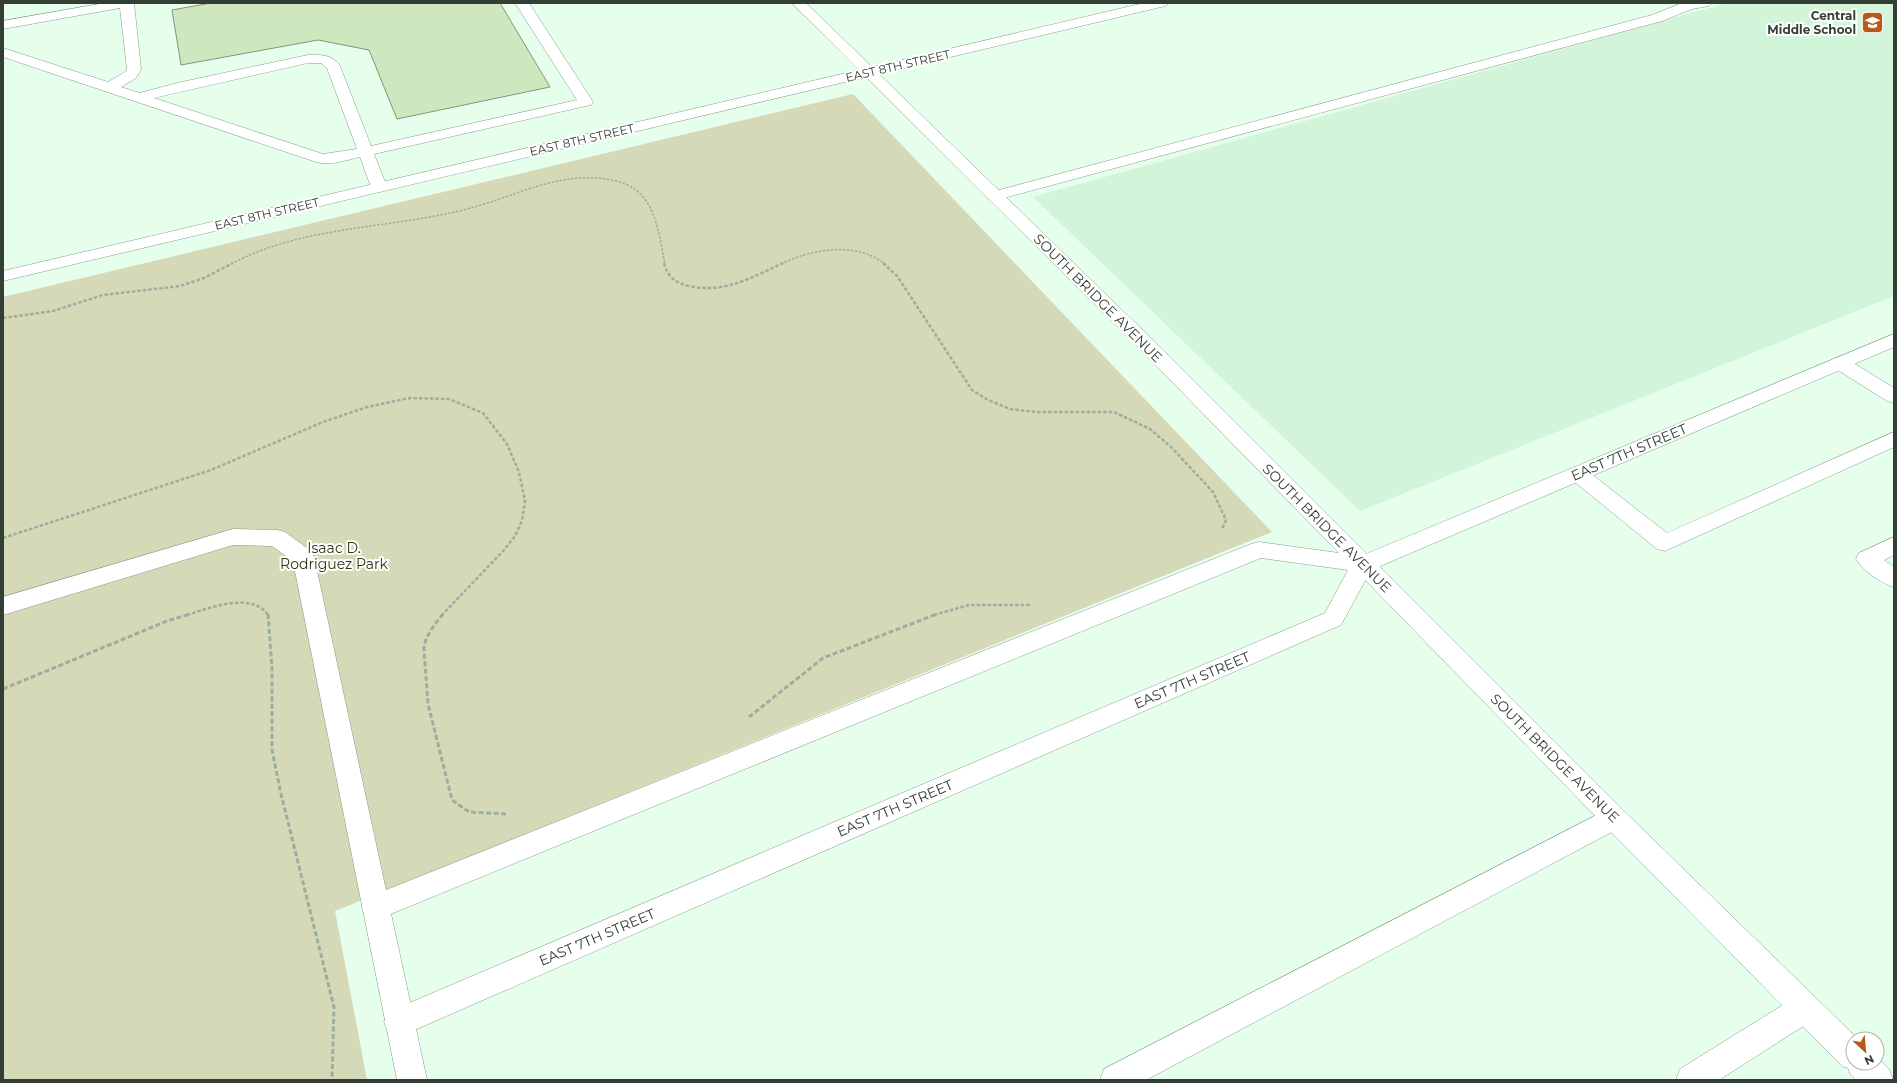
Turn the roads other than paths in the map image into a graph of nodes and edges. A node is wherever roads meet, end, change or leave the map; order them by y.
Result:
1 (127, 3) edge
2 (522, 3) edge
3 (799, 3) edge
4 (1161, 3) edge
5 (1704, 3) edge
6 (1686, 4) edge
7 (3, 25) edge
8 (3, 52) edge
9 (870, 72) junction
10 (110, 87) junction
11 (142, 98) junction
12 (365, 152) junction
13 (379, 187) junction
14 (994, 196) junction
15 (3, 276) edge
16 (1894, 340) edge
17 (1840, 363) junction
18 (1894, 397) edge
19 (1894, 439) edge
20 (1578, 474) junction
21 (1894, 546) edge
22 (1363, 564) junction
23 (1894, 579) edge
24 (3, 606) edge
25 (1614, 818) junction
26 (376, 908) junction
27 (1805, 1008) junction
28 (399, 1022) junction
29 (1845, 1047) edge
30 (1869, 1071) edge
31 (412, 1080) edge
32 (1115, 1080) edge
33 (1691, 1080) edge
34 (1878, 1080) edge

1 - 7 street
1 - 10 street
2 - 12 street
3 - 9 street, SOUTH BRIDGE AVENUE
4 - 9 street, EAST 8TH STREET
5 - 6 street
6 - 14 street
8 - 10 street
9 - 13 street, EAST 8TH STREET
9 - 14 street, SOUTH BRIDGE AVENUE
10 - 11 street
11 - 12 street
11 - 12 street
12 - 13 street
13 - 15 street, EAST 8TH STREET
14 - 22 street, SOUTH BRIDGE AVENUE
16 - 17 street, EAST 7TH STREET
17 - 18 street
17 - 20 street, EAST 7TH STREET
19 - 20 street
20 - 22 street, EAST 7TH STREET
21 - 23 street
22 - 25 street, SOUTH BRIDGE AVENUE
22 - 26 street
22 - 28 street, EAST 7TH STREET
24 - 26 street
25 - 27 street, SOUTH BRIDGE AVENUE
25 - 32 street
26 - 28 street
27 - 29 street, SOUTH BRIDGE AVENUE
27 - 33 street
28 - 31 street
30 - 34 street

